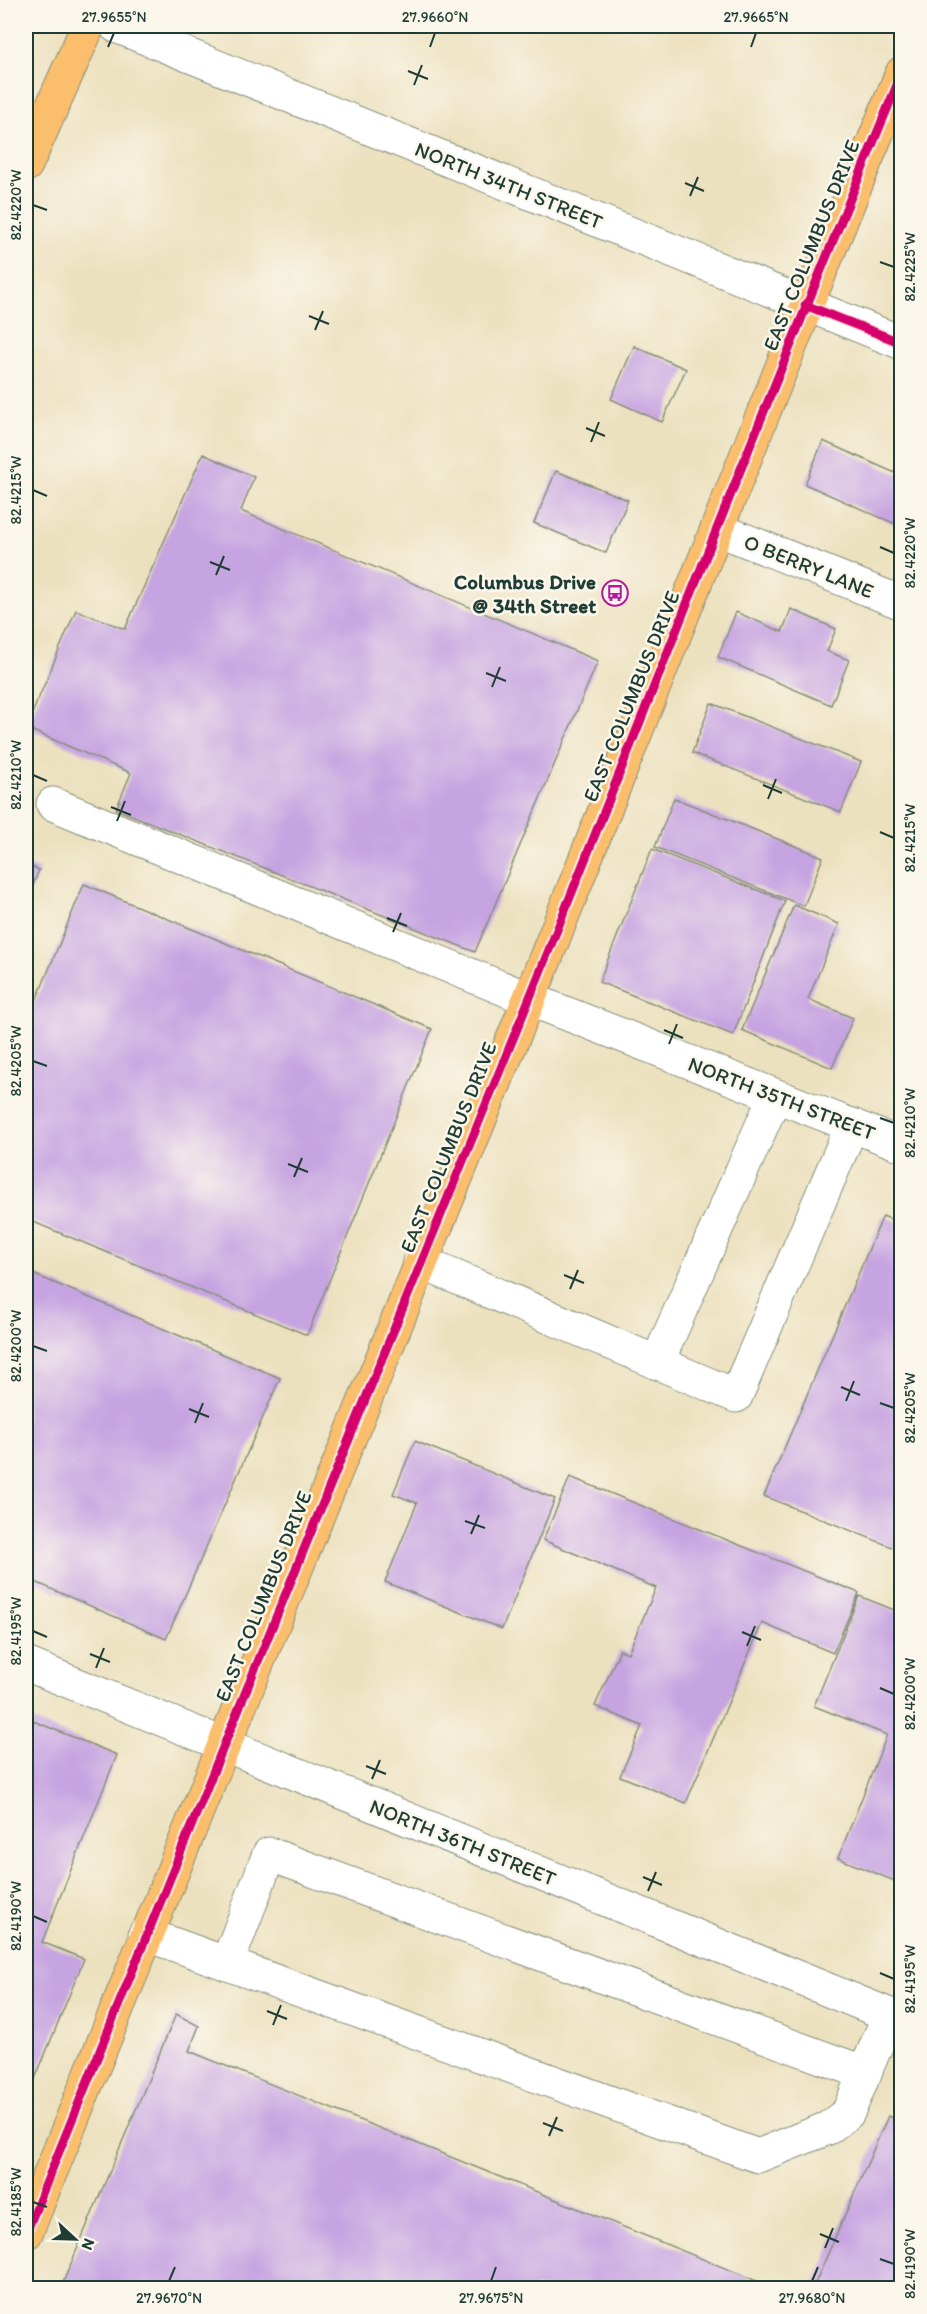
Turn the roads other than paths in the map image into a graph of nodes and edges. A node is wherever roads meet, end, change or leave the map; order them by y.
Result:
1 (88, 26) edge
2 (116, 26) edge
3 (902, 73) edge
4 (26, 165) edge
5 (805, 305) junction
6 (902, 343) edge
7 (717, 529) junction
8 (902, 603) edge
9 (53, 804) dead end
10 (528, 999) junction
11 (775, 1096) junction
12 (852, 1125) junction
13 (902, 1145) edge
14 (420, 1262) junction
15 (657, 1363) junction
16 (26, 1664) edge
17 (222, 1744) junction
18 (145, 1934) junction
19 (227, 1964) junction
20 (896, 2017) edge
21 (865, 2073) junction
22 (26, 2233) edge

1 - 4 main road
2 - 5 street, NORTH 34TH STREET
3 - 5 main road, EAST COLUMBUS DRIVE
5 - 6 street, NORTH 34TH STREET
5 - 7 main road, EAST COLUMBUS DRIVE
7 - 8 street, O BERRY LANE
7 - 10 main road, EAST COLUMBUS DRIVE
9 - 10 street, NORTH 35TH STREET
10 - 11 street, NORTH 35TH STREET
10 - 14 main road, EAST COLUMBUS DRIVE
11 - 12 street, NORTH 35TH STREET
11 - 15 street
12 - 13 street, NORTH 35TH STREET
12 - 15 street
14 - 15 street
14 - 17 main road, EAST COLUMBUS DRIVE
16 - 17 street, NORTH 36TH STREET
17 - 18 main road, EAST COLUMBUS DRIVE
17 - 20 street, NORTH 36TH STREET
18 - 19 street
18 - 22 main road, EAST COLUMBUS DRIVE
19 - 21 street
19 - 21 street
20 - 21 street

